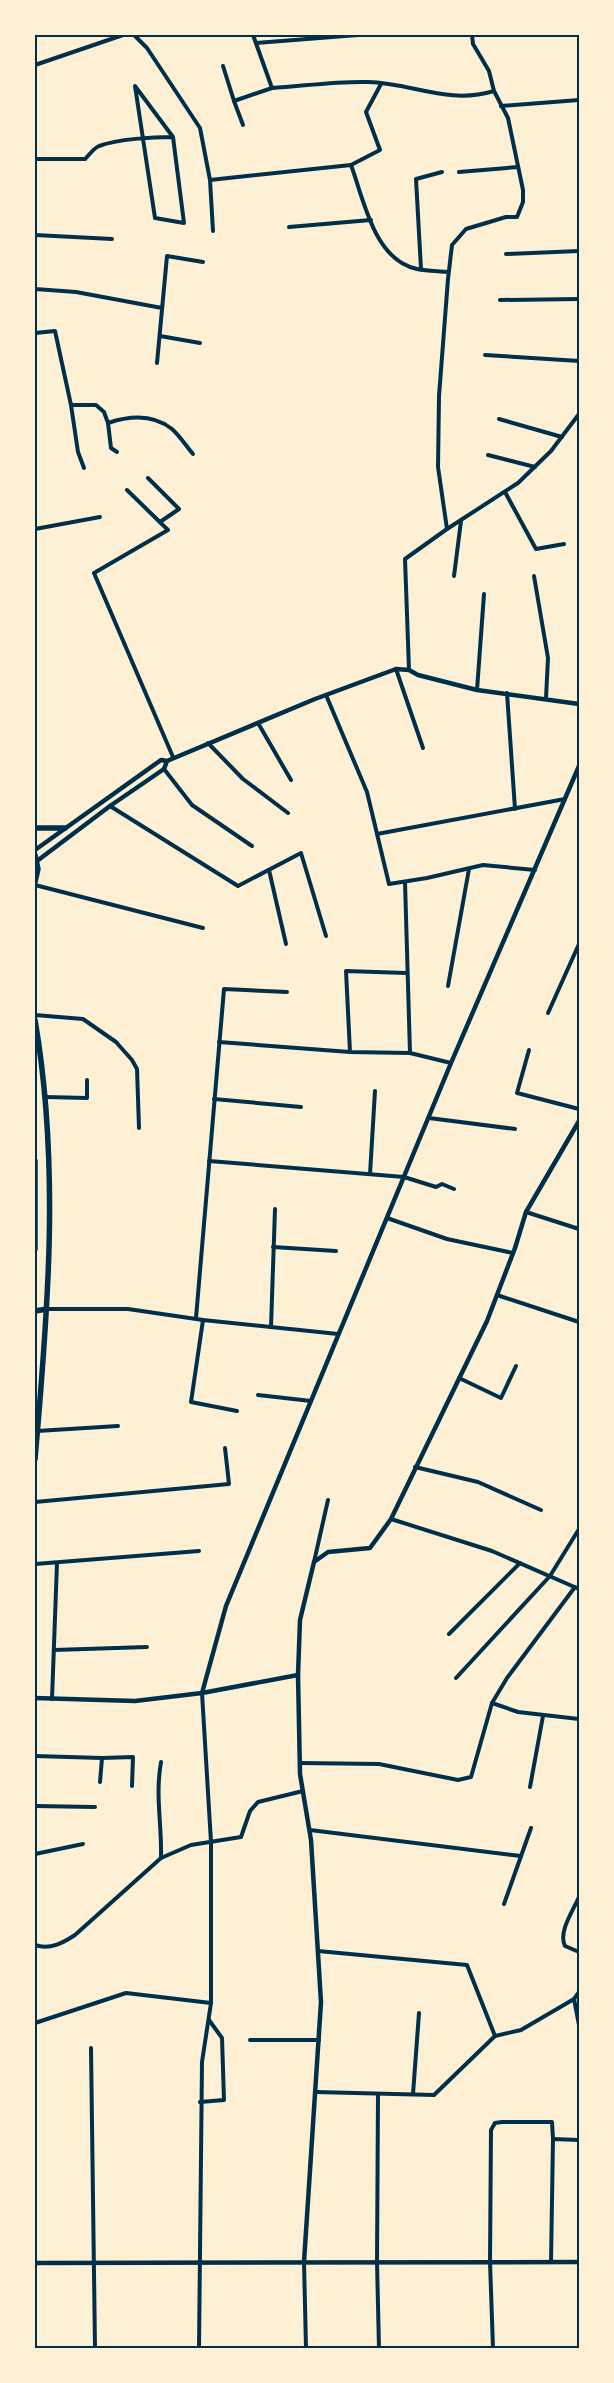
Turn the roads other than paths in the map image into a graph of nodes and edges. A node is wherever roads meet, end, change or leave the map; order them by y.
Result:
1 (123, 35) edge
2 (134, 35) edge
3 (253, 35) edge
4 (358, 35) edge
5 (472, 35) edge
6 (256, 43) junction
7 (35, 65) edge
8 (223, 66) dead end
9 (381, 84) junction
10 (272, 88) junction
11 (494, 91) junction
12 (579, 100) edge
13 (234, 101) junction
14 (501, 106) junction
15 (243, 125) dead end
16 (173, 137) junction
17 (144, 139) junction
18 (35, 159) edge
19 (351, 165) junction
20 (518, 167) junction
21 (442, 172) dead end
22 (459, 172) dead end
23 (210, 180) junction
24 (371, 220) junction
25 (289, 227) dead end
26 (213, 231) dead end
27 (35, 235) edge
28 (112, 239) dead end
29 (579, 251) edge
30 (506, 254) dead end
31 (203, 262) dead end
32 (421, 269) junction
33 (448, 272) junction
34 (35, 289) edge
35 (579, 299) edge
36 (500, 300) dead end
37 (162, 308) junction
38 (35, 333) edge
39 (160, 336) junction
40 (200, 342) dead end
41 (485, 355) dead end
42 (579, 362) edge
43 (157, 363) dead end
44 (71, 405) junction
45 (579, 414) edge
46 (499, 419) dead end
47 (108, 423) junction
48 (562, 437) junction
49 (117, 452) dead end
50 (193, 454) dead end
51 (488, 455) dead end
52 (535, 467) junction
53 (84, 468) dead end
54 (148, 478) dead end
55 (127, 490) dead end
56 (505, 492) junction
57 (100, 517) dead end
58 (461, 521) junction
59 (160, 522) junction
60 (35, 529) edge
61 (446, 529) junction
62 (564, 544) dead end
63 (454, 576) dead end
64 (534, 576) dead end
65 (484, 594) dead end
66 (396, 669) junction
67 (409, 670) junction
68 (477, 690) junction
69 (507, 693) junction
70 (326, 695) junction
71 (546, 698) junction
72 (579, 704) edge
73 (258, 723) junction
74 (208, 743) junction
75 (423, 748) dead end
76 (174, 757) junction
77 (168, 761) junction
78 (579, 766) edge
79 (164, 769) junction
80 (291, 780) dead end
81 (565, 799) junction
82 (110, 806) junction
83 (515, 809) junction
84 (288, 813) dead end
85 (35, 828) edge
86 (65, 828) junction
87 (377, 834) junction
88 (252, 846) dead end
89 (35, 850) edge
90 (36, 858) edge
91 (469, 869) junction
92 (269, 870) junction
93 (535, 870) junction
94 (405, 882) junction
95 (35, 883) edge
96 (203, 928) dead end
97 (326, 936) dead end
98 (286, 944) dead end
99 (579, 944) edge
100 (406, 973) junction
101 (448, 986) dead end
102 (287, 992) dead end
103 (548, 1013) dead end
104 (35, 1015) edge
105 (35, 1020) edge
106 (219, 1042) junction
107 (529, 1050) dead end
108 (350, 1052) junction
109 (410, 1054) junction
110 (451, 1063) junction
111 (87, 1080) dead end
112 (375, 1091) dead end
113 (46, 1097) junction
114 (214, 1099) junction
115 (301, 1107) dead end
116 (579, 1109) edge
117 (429, 1118) junction
118 (579, 1121) edge
119 (139, 1128) dead end
120 (515, 1129) dead end
121 (35, 1161) edge
122 (208, 1161) junction
123 (370, 1174) junction
124 (404, 1177) junction
125 (454, 1189) dead end
126 (275, 1209) dead end
127 (526, 1212) junction
128 (387, 1218) junction
129 (579, 1229) edge
130 (273, 1247) junction
131 (35, 1248) edge
132 (336, 1252) dead end
133 (513, 1254) junction
134 (497, 1295) junction
135 (47, 1309) junction
136 (35, 1311) edge
137 (196, 1318) junction
138 (203, 1320) junction
139 (579, 1322) edge
140 (271, 1327) junction
141 (338, 1334) junction
142 (516, 1366) dead end
143 (459, 1378) junction
144 (258, 1395) dead end
145 (311, 1401) junction
146 (237, 1411) dead end
147 (118, 1426) dead end
148 (38, 1431) junction
149 (225, 1448) dead end
150 (35, 1459) edge
151 (415, 1467) junction
152 (328, 1500) dead end
153 (35, 1502) edge
154 (541, 1510) dead end
155 (391, 1519) junction
156 (579, 1529) edge
157 (198, 1551) dead end
158 (314, 1562) junction
159 (57, 1563) junction
160 (520, 1563) junction
161 (35, 1564) edge
162 (550, 1576) junction
163 (577, 1588) edge
164 (449, 1634) dead end
165 (147, 1647) dead end
166 (54, 1650) junction
167 (298, 1675) junction
168 (456, 1678) dead end
169 (202, 1693) junction
170 (35, 1698) edge
171 (52, 1699) junction
172 (492, 1703) junction
173 (543, 1716) junction
174 (579, 1719) edge
175 (35, 1756) edge
176 (102, 1758) junction
177 (161, 1762) dead end
178 (300, 1763) junction
179 (100, 1782) dead end
180 (132, 1786) dead end
181 (530, 1787) dead end
182 (303, 1791) junction
183 (35, 1806) edge
184 (95, 1807) dead end
185 (531, 1828) dead end
186 (310, 1830) junction
187 (212, 1842) junction
188 (83, 1844) dead end
189 (35, 1854) edge
190 (521, 1856) junction
191 (161, 1858) junction
192 (579, 1898) edge
193 (504, 1904) dead end
194 (35, 1945) edge
195 (318, 1950) junction
196 (579, 1952) edge
197 (579, 1992) edge
198 (574, 1999) junction
199 (211, 2003) junction
200 (419, 2013) dead end
201 (208, 2020) junction
202 (35, 2023) edge
203 (579, 2025) edge
204 (495, 2036) junction
205 (250, 2040) dead end
206 (318, 2040) junction
207 (91, 2048) dead end
208 (315, 2092) junction
209 (413, 2094) junction
210 (378, 2095) junction
211 (200, 2102) junction
212 (553, 2139) junction
213 (579, 2140) edge
214 (304, 2262) junction
215 (377, 2262) junction
216 (490, 2262) junction
217 (551, 2262) junction
218 (579, 2262) edge
219 (93, 2263) junction
220 (200, 2263) junction
221 (35, 2264) edge
222 (94, 2348) edge
223 (199, 2348) edge
224 (306, 2348) edge
225 (379, 2348) edge
226 (493, 2348) edge

1 - 7 street
2 - 23 street
3 - 6 street
4 - 6 street
5 - 11 street
6 - 10 street
8 - 13 street
9 - 10 street
9 - 11 street
9 - 19 street
10 - 13 street
11 - 14 street
12 - 14 street
13 - 15 street
14 - 20 street
16 - 17 street
16 - 17 street
16 - 17 street
17 - 18 street
19 - 23 street
19 - 24 street
20 - 22 street
20 - 33 street
21 - 32 street
23 - 26 street
24 - 25 street
24 - 32 street
27 - 28 street
29 - 30 street
31 - 37 street
32 - 33 street
33 - 61 street
34 - 37 street
35 - 36 street
37 - 39 street
38 - 44 street
39 - 40 street
39 - 43 street
41 - 42 street
44 - 47 street
44 - 53 street
45 - 48 street
46 - 48 street
47 - 49 street
47 - 50 street
48 - 52 street
51 - 52 street
52 - 56 street
54 - 59 street
55 - 59 street
56 - 58 street
56 - 62 street
57 - 60 street
58 - 61 street
58 - 63 street
59 - 76 street
61 - 67 street
64 - 71 street
65 - 68 street
66 - 67 street
66 - 70 street
66 - 75 street
67 - 68 street
68 - 69 street
69 - 71 street
69 - 83 street
70 - 73 street
70 - 87 street
71 - 72 street
73 - 74 street
73 - 80 street
74 - 76 street
74 - 84 street
76 - 77 street
77 - 79 street
77 - 86 street
78 - 81 street
79 - 82 street
79 - 88 street
81 - 83 street
81 - 93 street
82 - 90 street
82 - 92 street
83 - 87 street
85 - 86 main road
86 - 89 street
87 - 94 street
90 - 95 main road
91 - 93 street
91 - 94 street
91 - 101 street
92 - 97 street
92 - 98 street
93 - 110 street
94 - 100 street
95 - 96 street
99 - 103 street
100 - 108 street
100 - 109 street
102 - 106 street
104 - 119 street
105 - 113 main road
106 - 108 street
106 - 114 street
107 - 116 street
108 - 109 street
109 - 110 street
110 - 117 street
111 - 113 street
112 - 123 street
113 - 135 main road
114 - 115 street
114 - 122 street
117 - 120 street
117 - 124 street
118 - 127 street
121 - 131 main road
122 - 123 street
122 - 137 street
123 - 124 street
124 - 125 street
124 - 128 street
126 - 130 street
127 - 129 street
127 - 133 street
128 - 133 street
128 - 141 street
130 - 132 street
130 - 140 street
133 - 134 street
134 - 139 street
134 - 143 street
135 - 136 main road
135 - 137 street
135 - 148 main road
137 - 138 street
138 - 140 street
138 - 146 street
140 - 141 street
141 - 145 street
142 - 143 street
143 - 151 street
144 - 145 street
145 - 169 street
147 - 148 street
148 - 150 main road
149 - 153 street
151 - 154 street
151 - 155 street
152 - 158 street
155 - 158 street
155 - 160 street
156 - 162 street
157 - 159 street
158 - 167 street
159 - 161 street
159 - 166 street
160 - 162 street
160 - 164 street
162 - 163 street
162 - 168 street
163 - 172 street
165 - 166 street
166 - 171 street
167 - 169 street
167 - 178 street
169 - 171 street
169 - 187 street
170 - 171 street
172 - 173 street
172 - 178 street
173 - 174 street
173 - 181 street
175 - 176 street
176 - 179 street
176 - 180 street
177 - 191 street
178 - 182 street
182 - 186 street
182 - 187 street
183 - 184 street
185 - 190 street
186 - 190 street
186 - 195 street
187 - 191 street
187 - 199 street
188 - 189 street
190 - 193 street
191 - 194 street
192 - 196 street
195 - 204 street
195 - 206 street
197 - 198 street
198 - 203 street
198 - 204 street
199 - 201 street
199 - 202 street
200 - 209 street
201 - 211 street
201 - 211 street
204 - 209 street
205 - 206 street
206 - 208 street
207 - 219 street
208 - 210 street
208 - 214 street
209 - 210 street
210 - 215 street
211 - 220 street
212 - 213 street
212 - 216 street
212 - 217 street
214 - 215 street
214 - 220 street
214 - 224 street
215 - 216 street
215 - 225 street
216 - 217 street
216 - 226 street
217 - 218 street
219 - 220 street
219 - 221 street
219 - 222 street
220 - 223 street

